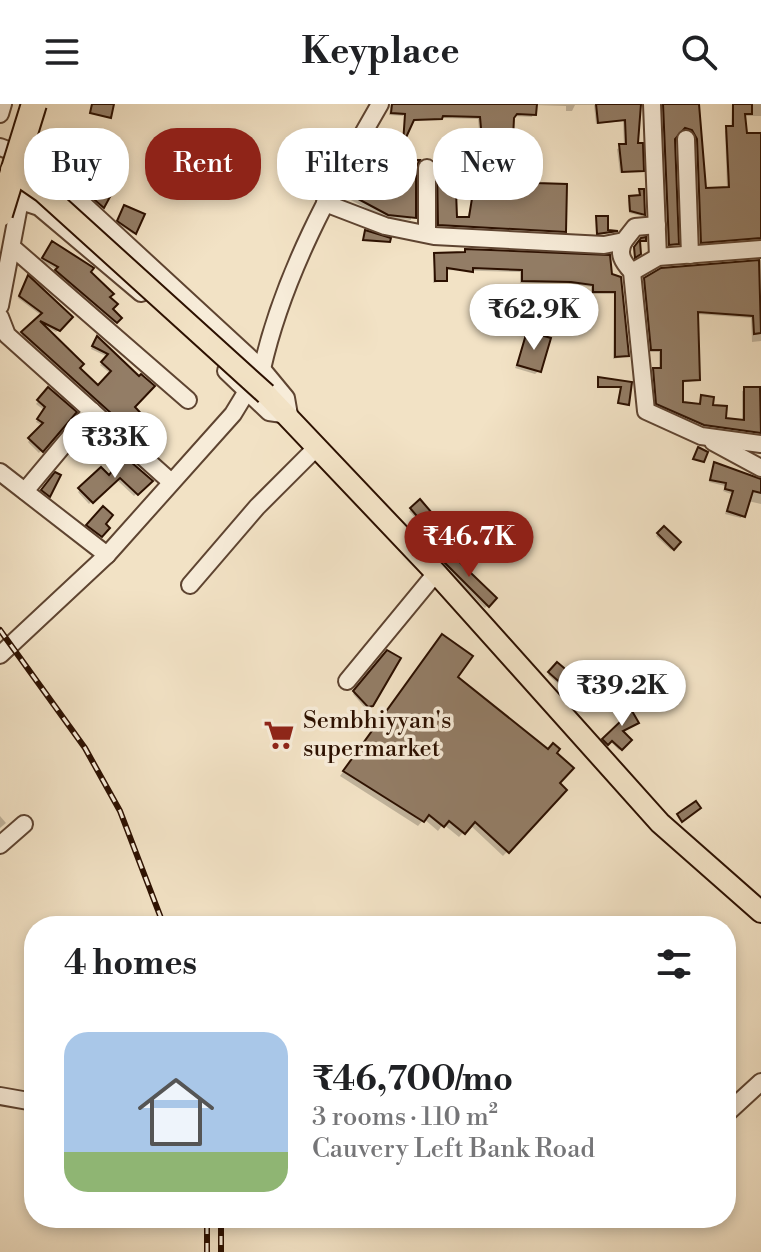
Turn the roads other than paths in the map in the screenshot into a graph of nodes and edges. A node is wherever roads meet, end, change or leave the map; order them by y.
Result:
1 (3, 104) edge
2 (21, 104) edge
3 (34, 104) edge
4 (44, 104) edge
5 (380, 104) edge
6 (652, 104) edge
7 (0, 114) edge
8 (686, 139) dead end
9 (0, 147) edge
10 (14, 165) edge
11 (427, 168) dead end
12 (0, 194) edge
13 (325, 203) junction
14 (10, 207) edge
15 (657, 225) junction
16 (427, 234) junction
17 (624, 241) junction
18 (13, 248) junction
19 (761, 249) edge
20 (690, 255) junction
21 (658, 257) junction
22 (632, 272) junction
23 (0, 306) edge
24 (0, 317) edge
25 (262, 369) junction
26 (257, 392) junction
27 (188, 400) dead end
28 (92, 411) junction
29 (289, 415) junction
30 (701, 436) junction
31 (761, 444) edge
32 (316, 448) junction
33 (761, 468) edge
34 (0, 472) edge
35 (170, 481) junction
36 (25, 491) junction
37 (107, 555) junction
38 (436, 573) junction
39 (190, 585) dead end
40 (0, 655) edge
41 (347, 681) dead end
42 (24, 824) dead end
43 (0, 845) edge
44 (761, 912) edge
45 (761, 1082) edge
46 (0, 1096) edge
47 (24, 1100) edge
48 (736, 1105) edge

1 - 7 street
2 - 10 highway
3 - 10 highway, bridge
4 - 10 street
5 - 13 street
6 - 15 street
8 - 20 street
9 - 10 street
10 - 14 highway, bridge
10 - 25 street
10 - 26 main road, bridge
11 - 16 street
12 - 14 street
13 - 16 street
13 - 25 street
14 - 18 street
14 - 26 street
15 - 17 street
15 - 21 street
16 - 17 street
17 - 22 street
18 - 23 street
18 - 27 street
19 - 20 street
20 - 21 street
21 - 22 street
22 - 30 street
24 - 28 street
25 - 29 street
26 - 29 main road
26 - 35 street
28 - 35 street
28 - 36 street
29 - 32 main road
30 - 31 street
30 - 33 street
32 - 38 main road
32 - 39 street
34 - 36 street
35 - 37 street
36 - 37 street
37 - 40 street
38 - 41 street
38 - 44 main road
42 - 43 street
45 - 48 street
46 - 47 street

